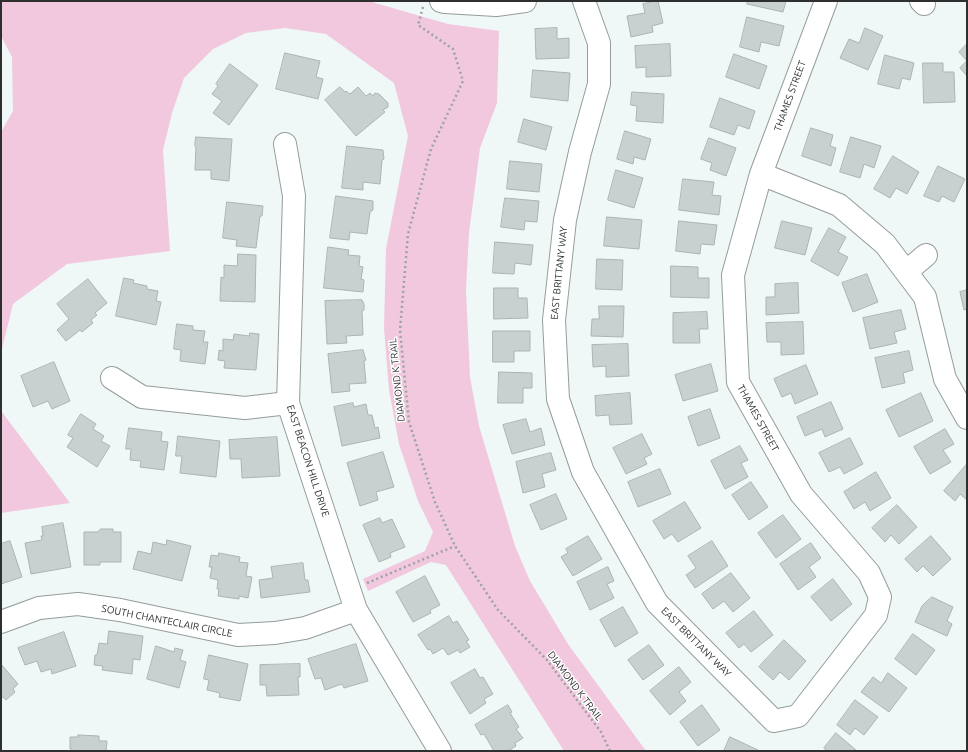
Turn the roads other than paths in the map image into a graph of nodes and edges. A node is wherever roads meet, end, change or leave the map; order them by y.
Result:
1 (440, 1) edge
2 (525, 1) edge
3 (584, 1) edge
4 (826, 1) edge
5 (285, 144) dead end
6 (761, 174) junction
7 (926, 254) dead end
8 (906, 272) junction
9 (112, 378) dead end
10 (288, 403) junction
11 (967, 418) edge
12 (352, 600) junction
13 (1, 622) edge
14 (774, 721) joint
15 (440, 751) edge

1 - 2 street
3 - 14 street, EAST BRITTANY WAY
4 - 6 street, THAMES STREET
5 - 10 street, EAST BEACON HILL DRIVE
6 - 8 street
6 - 14 street, THAMES STREET
7 - 8 street
8 - 11 street
9 - 10 street
10 - 12 street, EAST BEACON HILL DRIVE
12 - 13 street, SOUTH CHANTECLAIR CIRCLE
12 - 15 street, EAST BEACON HILL DRIVE

